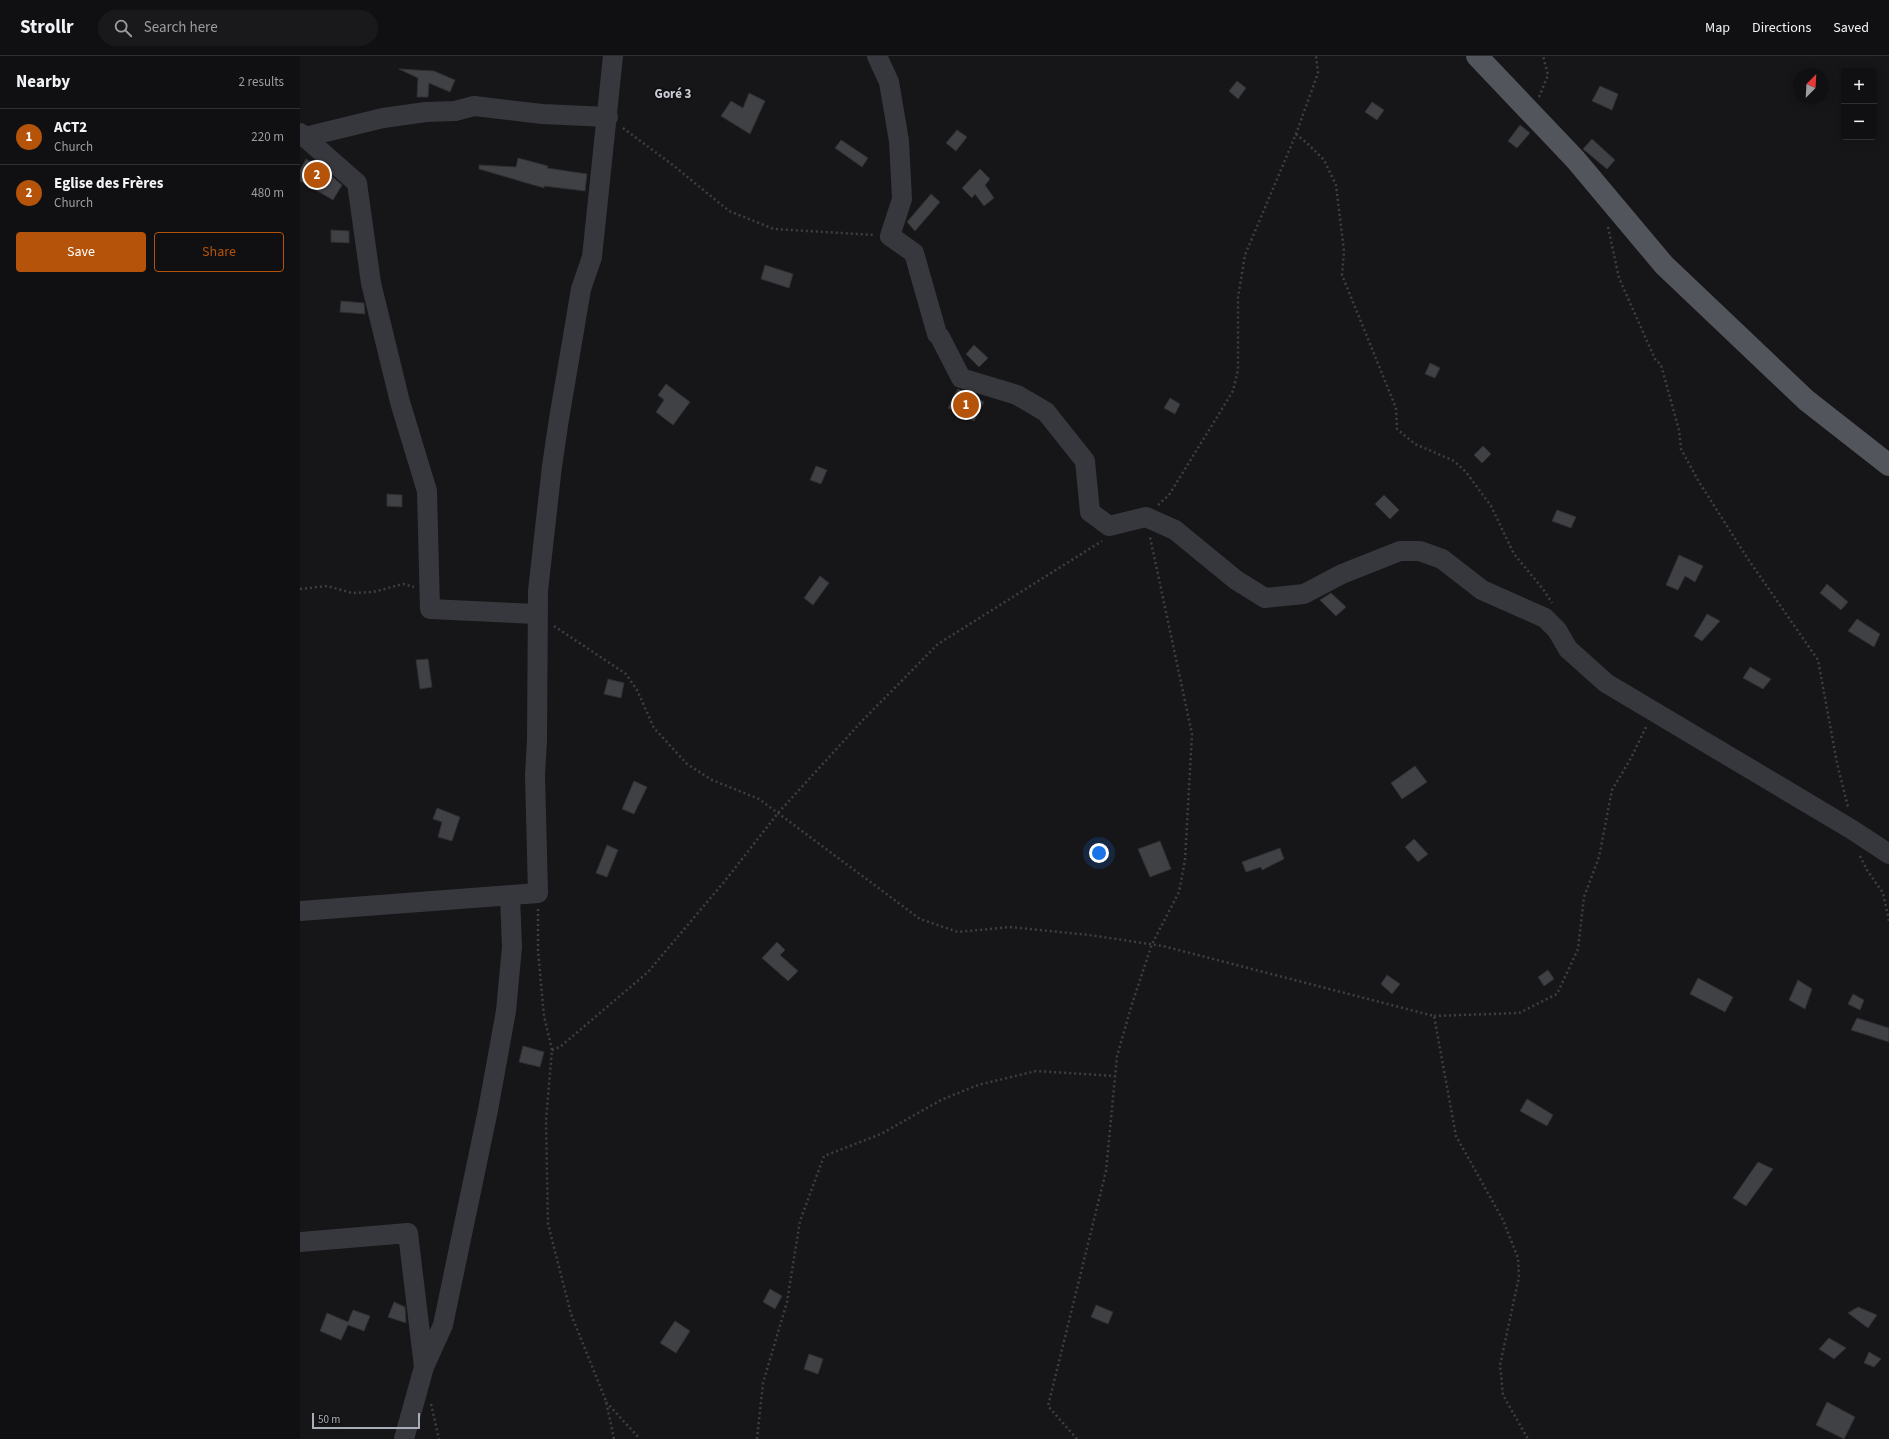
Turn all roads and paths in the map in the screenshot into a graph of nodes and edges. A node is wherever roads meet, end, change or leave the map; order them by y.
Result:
1 (613, 56) edge
2 (877, 56) edge
3 (1316, 56) edge
4 (1477, 56) edge
5 (1543, 56) edge
6 (1532, 114) junction
7 (608, 117) junction
8 (1296, 134) junction
9 (303, 139) edge
10 (1607, 221) dead end
11 (890, 236) junction
12 (1889, 465) edge
13 (1146, 517) junction
14 (1106, 539) dead end
15 (300, 589) edge
16 (430, 592) junction
17 (1553, 606) dead end
18 (537, 614) junction
19 (1653, 712) junction
20 (1846, 793) dead end
21 (778, 813) junction
22 (1851, 829) junction
23 (1889, 854) edge
24 (538, 893) junction
25 (510, 895) junction
26 (300, 911) edge
27 (1889, 921) edge
28 (1152, 944) junction
29 (1434, 1016) junction
30 (552, 1050) junction
31 (1115, 1076) junction
32 (300, 1242) edge
33 (424, 1367) junction
34 (606, 1401) junction
35 (404, 1439) edge
36 (614, 1439) edge
37 (640, 1439) edge
38 (758, 1439) edge
39 (1076, 1439) edge
40 (1528, 1439) edge

1 - 7 street
2 - 11 street
3 - 8 path
4 - 6 main road
5 - 6 path
6 - 12 main road
7 - 9 street
7 - 11 path
7 - 18 street
8 - 13 path
8 - 17 path
9 - 16 street
10 - 20 path
11 - 13 street
13 - 19 street
13 - 28 path
14 - 21 path
15 - 16 path
16 - 18 street
18 - 21 path
18 - 24 street
19 - 22 street
19 - 29 path
21 - 28 path
21 - 30 path
22 - 23 street
22 - 27 path
24 - 25 street
24 - 30 path
25 - 26 street
25 - 33 street
28 - 29 path
28 - 31 path
29 - 40 path
30 - 34 path
31 - 38 path
31 - 39 path
32 - 33 street
33 - 35 street
34 - 36 path
34 - 37 path

